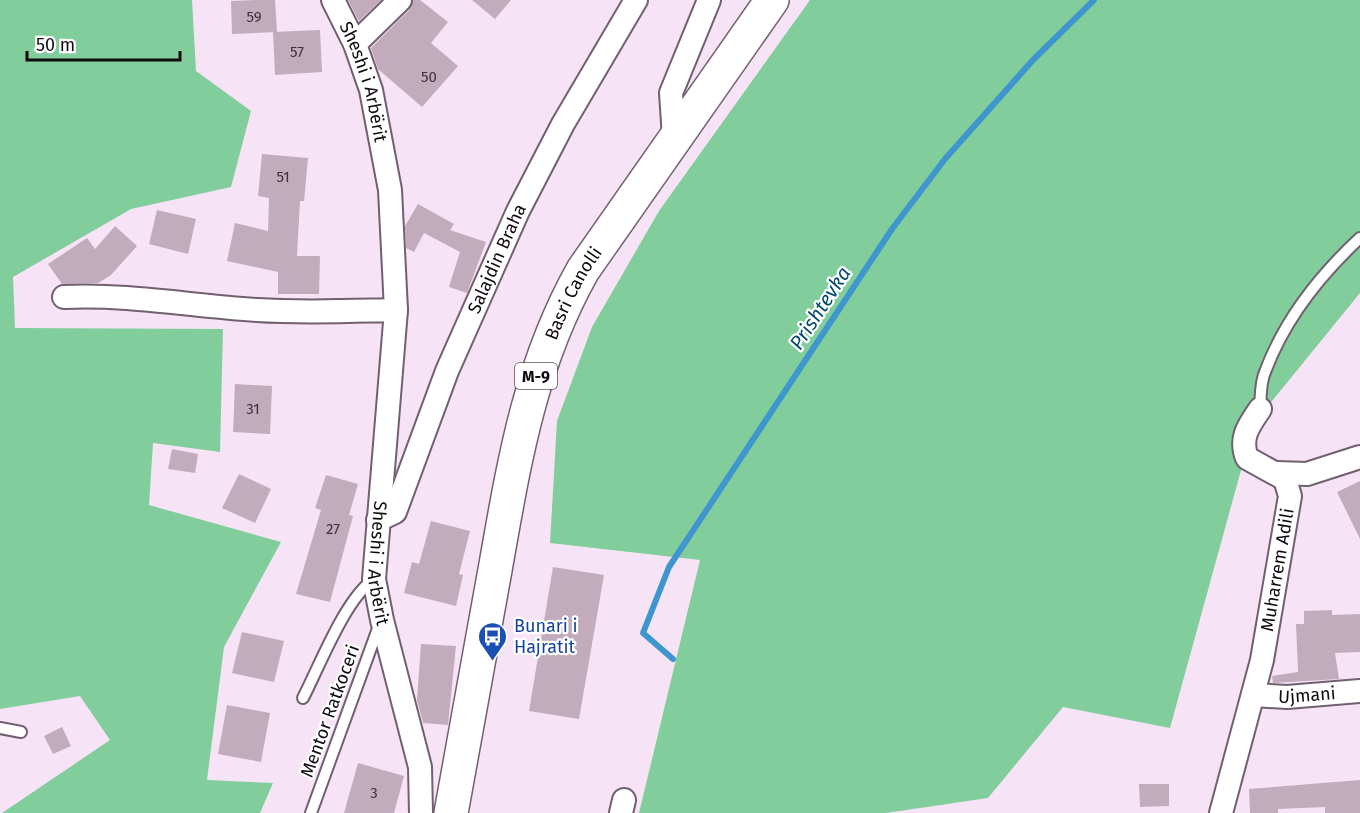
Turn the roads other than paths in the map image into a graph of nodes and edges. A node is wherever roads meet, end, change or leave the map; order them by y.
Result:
1 (333, 0) edge
2 (400, 0) edge
3 (636, 0) edge
4 (709, 0) edge
5 (772, 0) edge
6 (355, 44) junction
7 (674, 138) junction
8 (1360, 238) edge
9 (64, 297) dead end
10 (396, 310) junction
11 (1260, 409) joint
12 (1360, 458) edge
13 (1276, 473) junction
14 (378, 520) junction
15 (374, 579) junction
16 (382, 620) junction
17 (1360, 691) edge
18 (1253, 695) junction
19 (303, 698) dead end
20 (0, 728) edge
21 (21, 732) dead end
22 (311, 813) edge
23 (421, 813) edge
24 (451, 813) edge
25 (1221, 813) edge

1 - 6 street, Sheshi i Arbërit
2 - 6 street
3 - 14 street, Salajdin Braha
4 - 7 street
5 - 7 main road, Basri Canolli / M-9
6 - 10 street, Sheshi i Arbërit
7 - 24 main road, Basri Canolli / M-9
8 - 11 lane
9 - 10 street
10 - 14 street, Sheshi i Arbërit
11 - 13 street
12 - 13 street
13 - 18 street, Muharrem Adili
14 - 15 street, Sheshi i Arbërit
15 - 16 street, Sheshi i Arbërit
15 - 19 lane
16 - 22 lane, Mentor Ratkoceri
16 - 23 street, Sheshi i Arbërit
17 - 18 street, Ujmani
18 - 25 street, Muharrem Adili
20 - 21 lane

